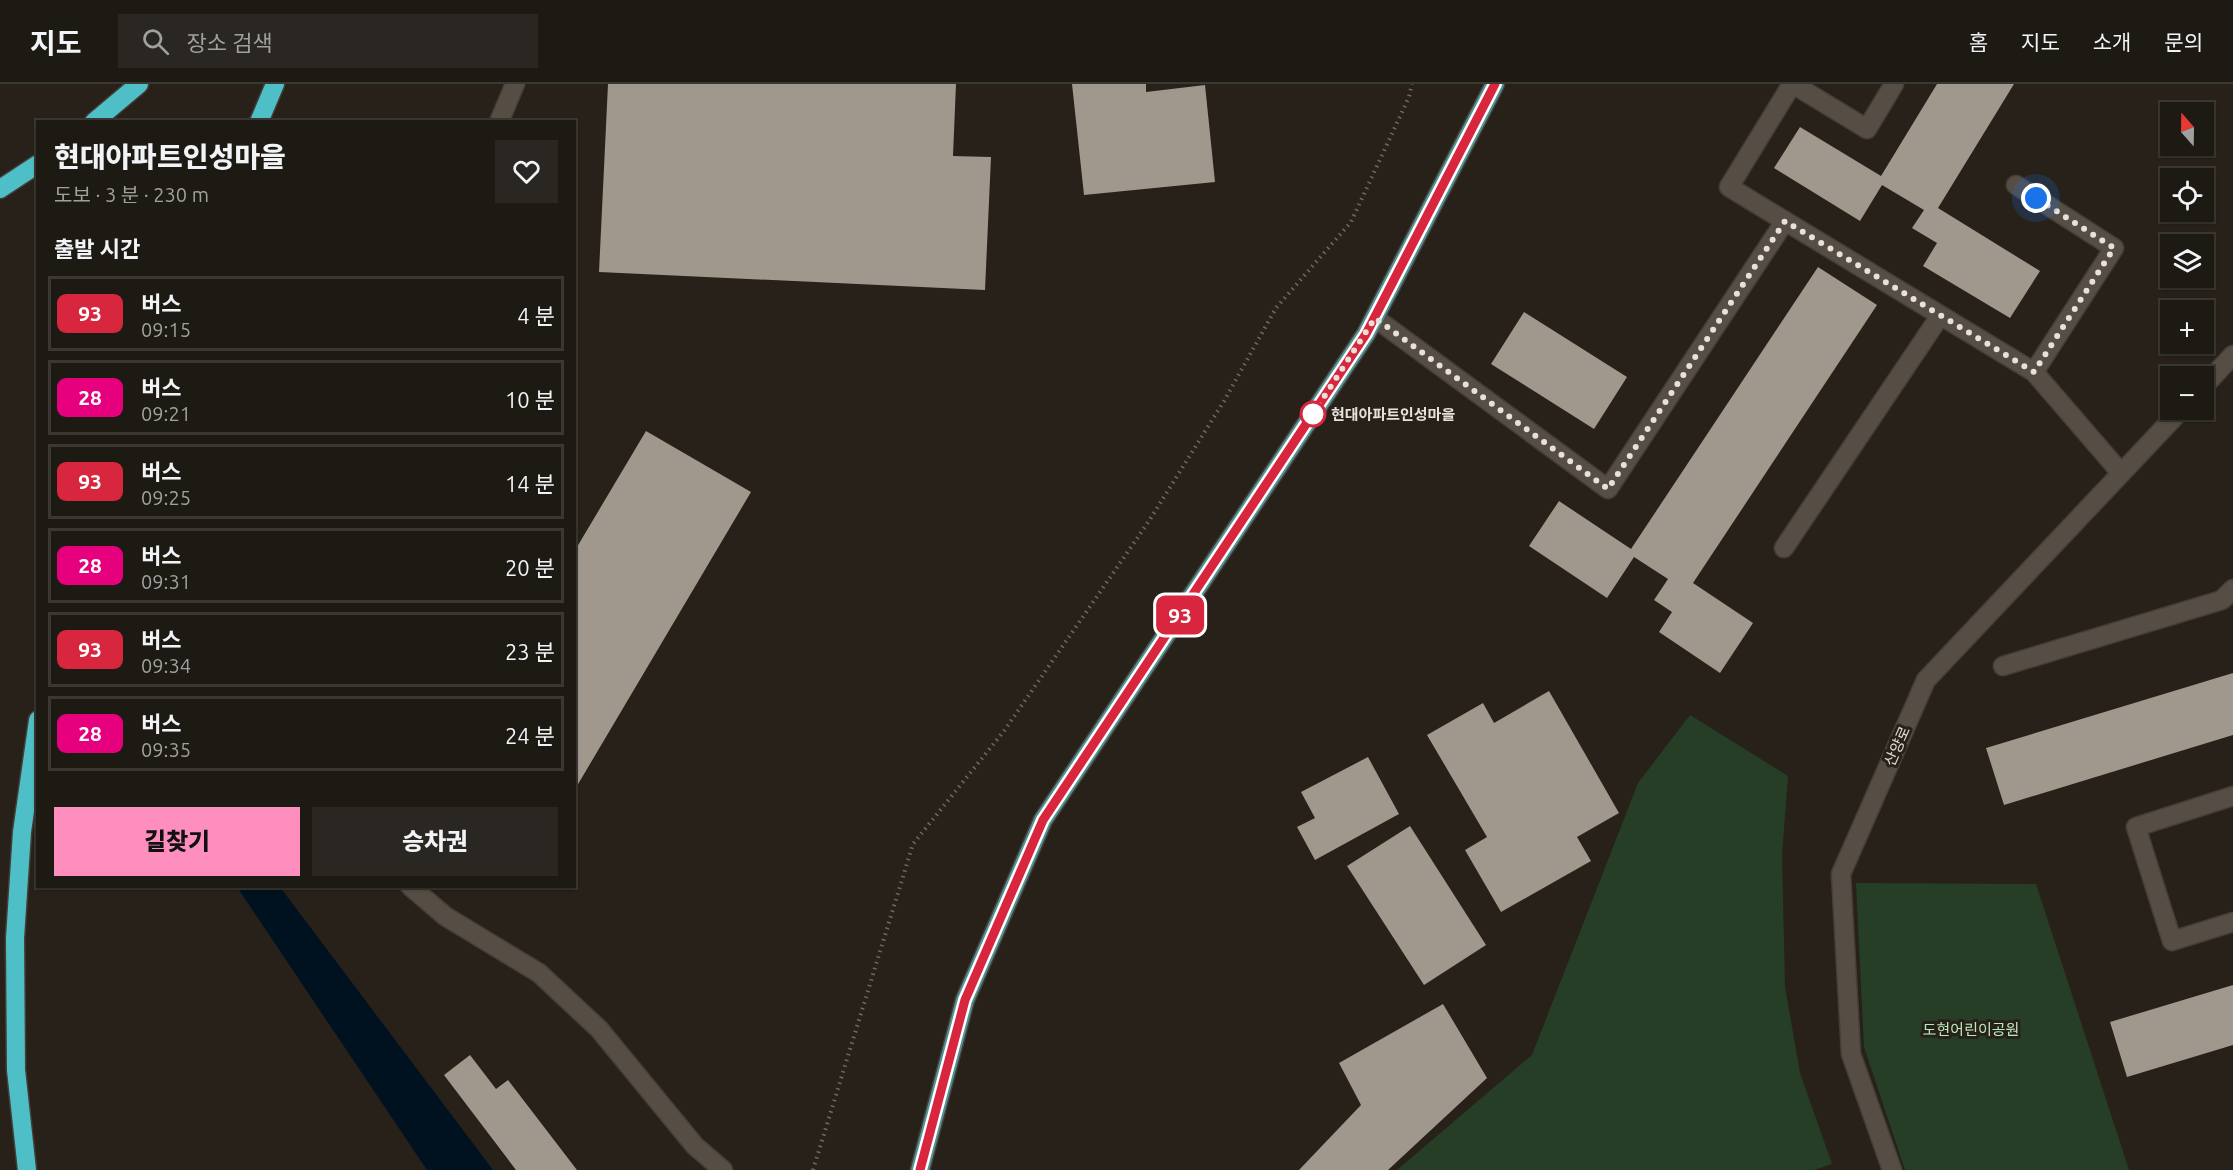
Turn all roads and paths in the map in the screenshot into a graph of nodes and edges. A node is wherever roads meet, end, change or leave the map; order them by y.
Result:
1 (139, 84) edge
2 (275, 84) edge
3 (515, 84) edge
4 (1412, 84) edge
5 (1495, 84) edge
6 (1792, 84) edge
7 (1894, 84) edge
8 (96, 120) edge
9 (260, 120) edge
10 (500, 120) edge
11 (36, 165) edge
12 (2016, 185) dead end
13 (0, 189) edge
14 (1785, 221) junction
15 (1940, 316) junction
16 (1375, 318) junction
17 (2230, 365) edge
18 (2034, 372) junction
19 (2214, 378) edge
20 (2171, 420) edge
21 (2121, 473) junction
22 (1784, 548) dead end
23 (2233, 589) edge
24 (2003, 666) dead end
25 (36, 734) edge
26 (2233, 796) edge
27 (412, 888) edge
28 (2233, 922) edge
29 (27, 1170) edge
30 (723, 1170) edge
31 (813, 1170) edge
32 (920, 1170) edge
33 (1892, 1170) edge

1 - 8 highway
2 - 9 highway
3 - 10 street
4 - 31 path
5 - 16 main road
6 - 7 street
6 - 14 street
11 - 13 highway
12 - 18 street
14 - 15 street
14 - 16 street
15 - 18 street
15 - 22 street
16 - 32 main road
17 - 19 street
18 - 21 street
20 - 21 street, 산양로
21 - 33 street, 산양로
23 - 24 street
25 - 29 highway
26 - 28 street
27 - 30 street

